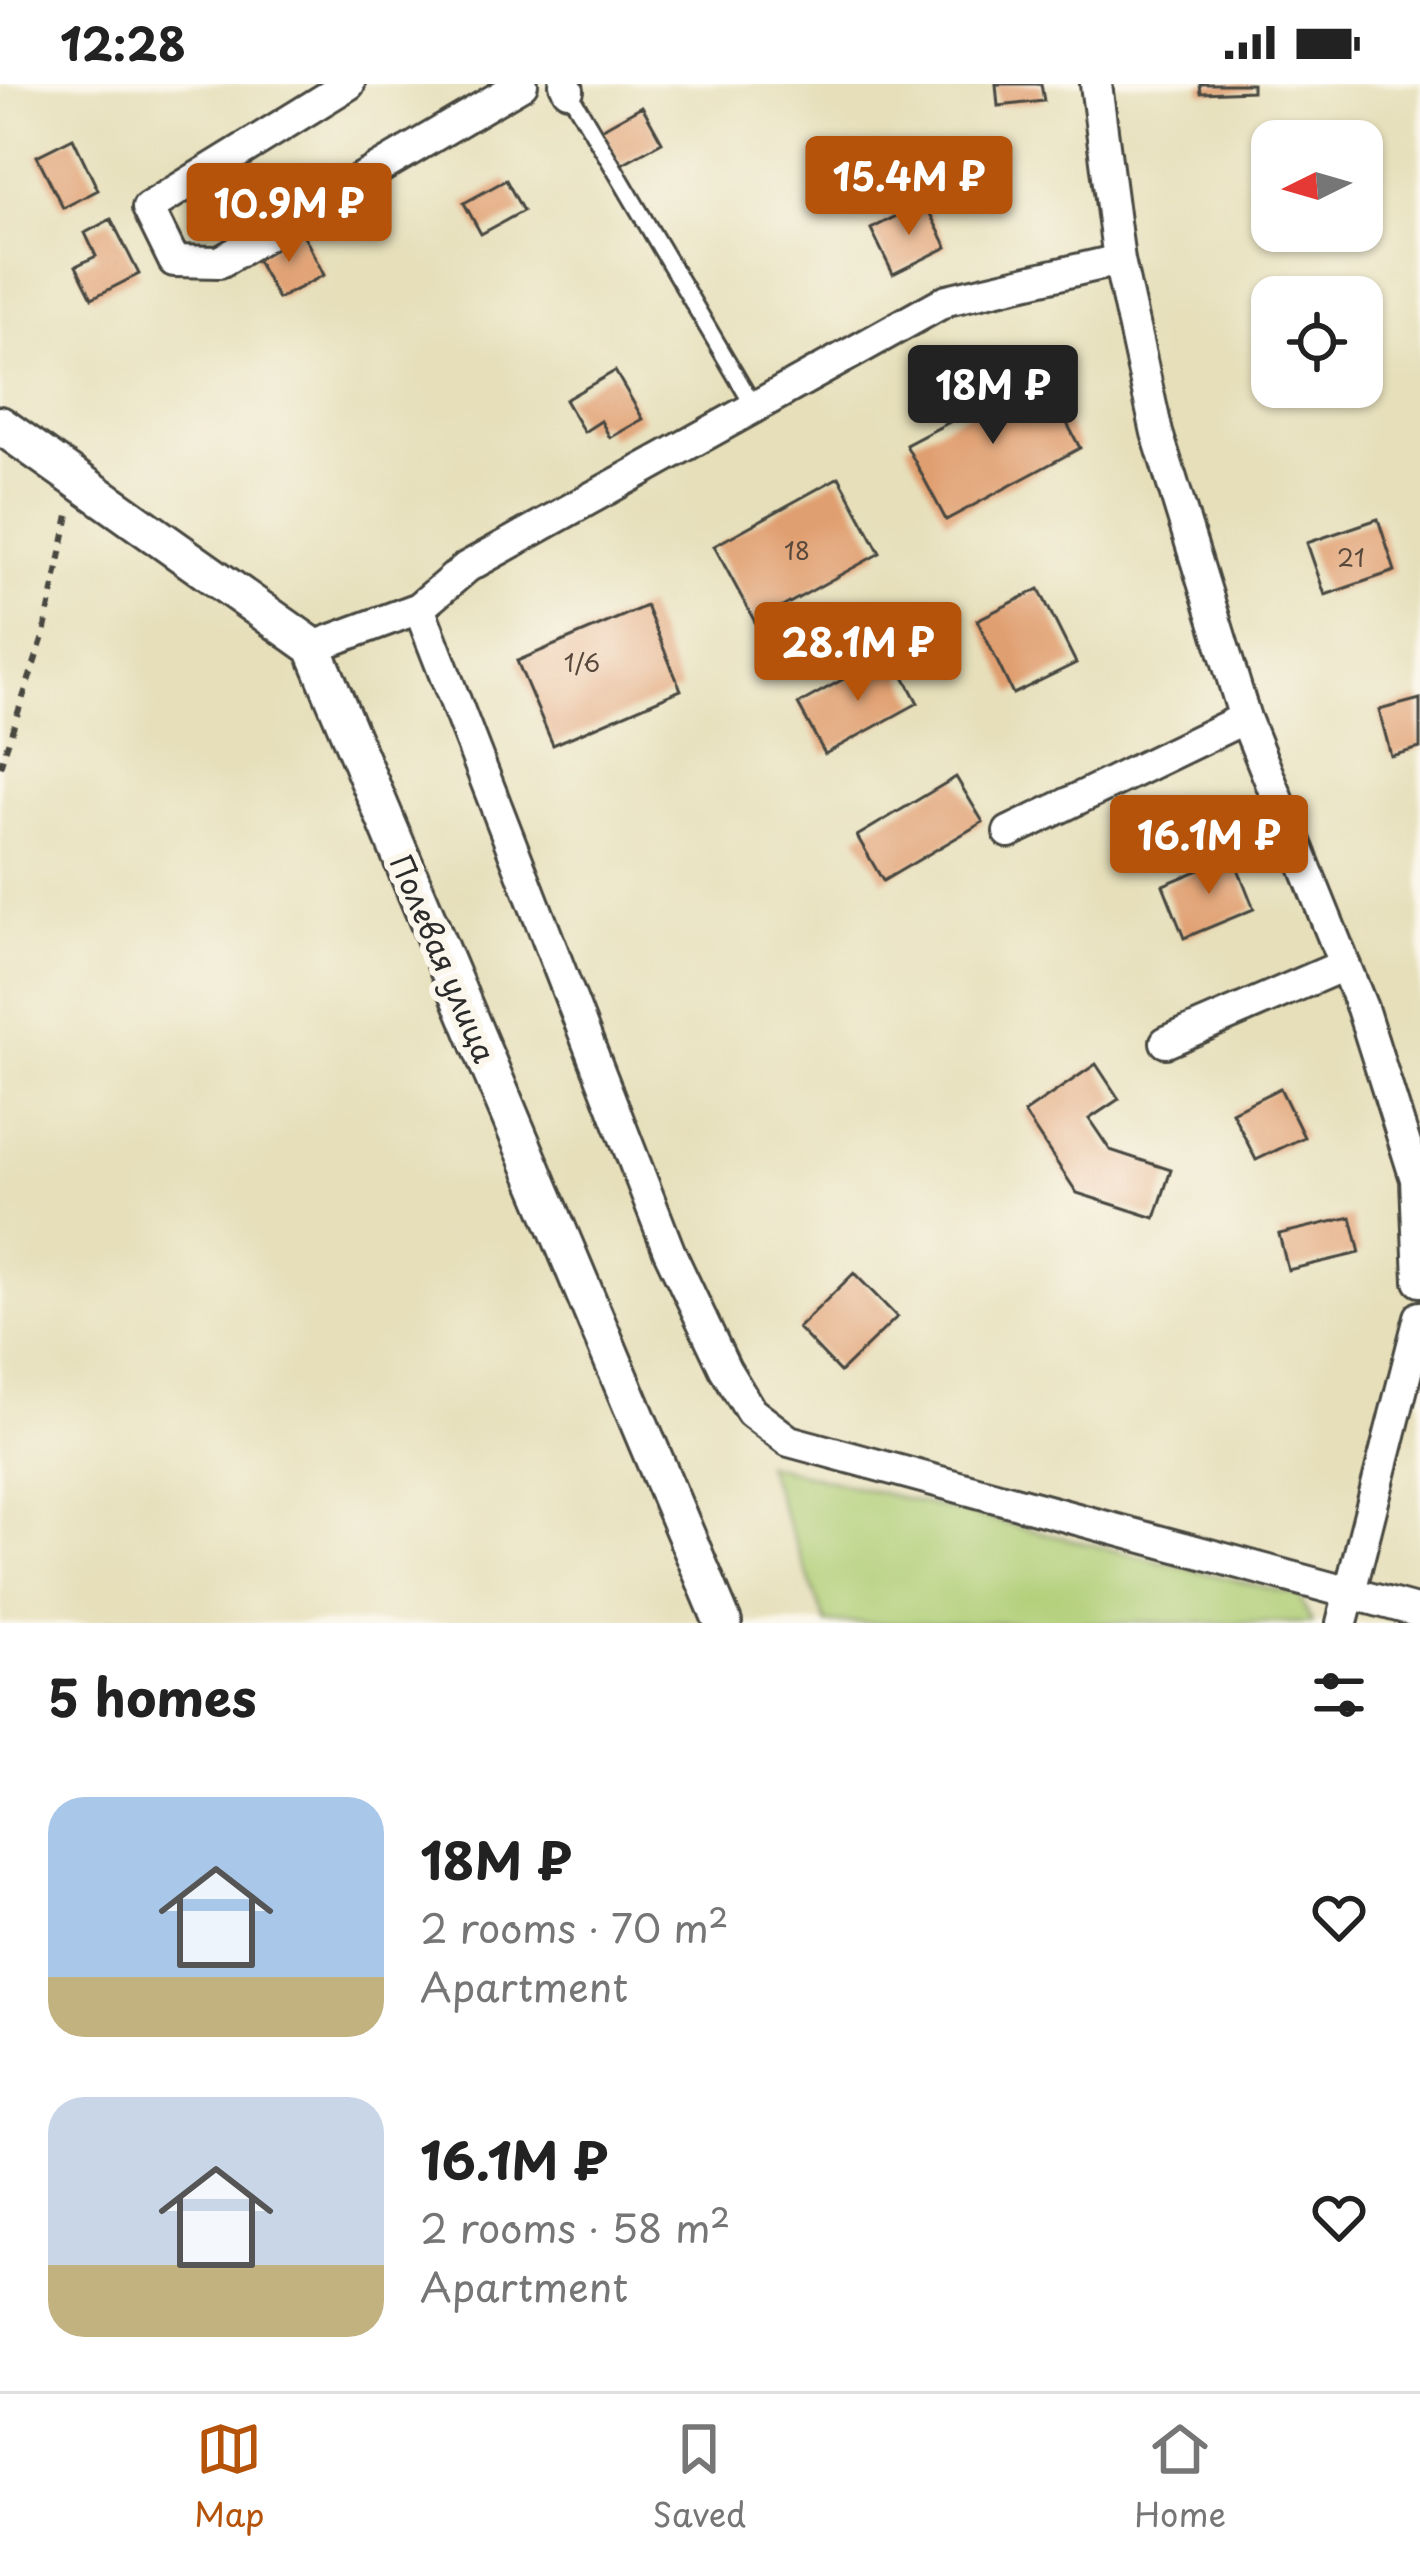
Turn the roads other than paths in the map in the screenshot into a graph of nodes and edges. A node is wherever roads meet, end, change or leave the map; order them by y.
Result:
1 (349, 84) edge
2 (522, 84) edge
3 (1096, 84) edge
4 (567, 87) edge
5 (1120, 260) junction
6 (756, 410) junction
7 (0, 425) edge
8 (418, 608) junction
9 (313, 647) junction
10 (1245, 718) junction
11 (1009, 832) dead end
12 (1344, 965) junction
13 (1166, 1042) dead end
14 (1420, 1281) edge
15 (1420, 1316) edge
16 (1346, 1608) edge
17 (1420, 1612) edge
18 (723, 1623) edge

1 - 2 street
3 - 5 street
4 - 6 lane
5 - 6 street
5 - 10 street
6 - 8 street
7 - 9 street
8 - 9 street
8 - 16 street
9 - 18 street, Полевая улица
10 - 11 street
10 - 12 street
12 - 13 street
12 - 14 street
15 - 16 street
16 - 17 street

